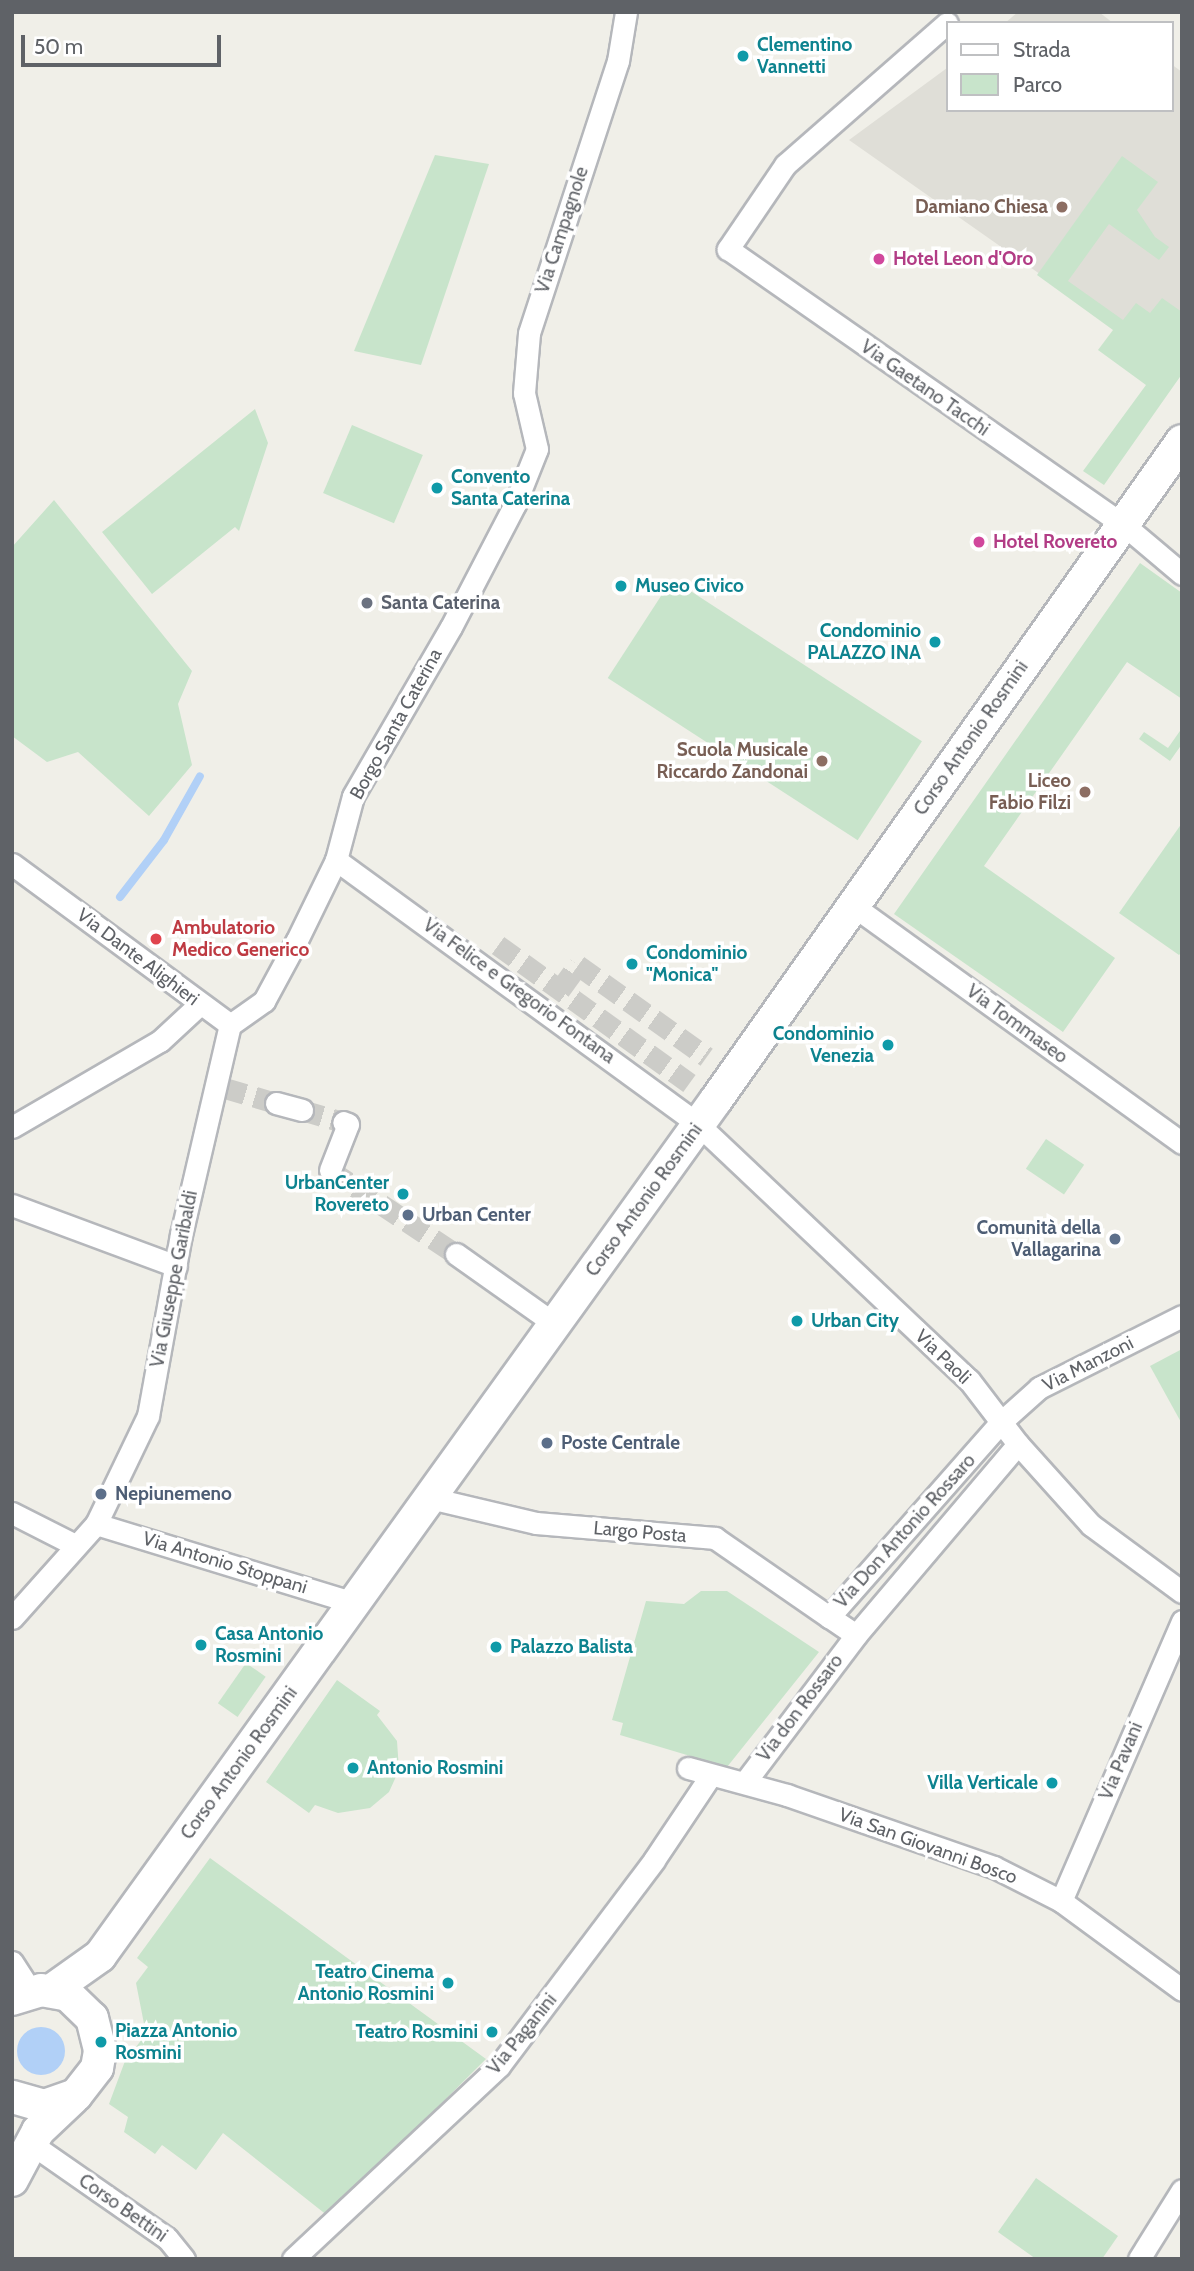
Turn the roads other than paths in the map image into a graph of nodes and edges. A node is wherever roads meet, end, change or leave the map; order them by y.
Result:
1 (626, 12) edge
2 (946, 24) edge
3 (1182, 441) edge
4 (537, 449) joint
5 (1124, 525) junction
6 (1182, 574) edge
7 (336, 860) junction
8 (12, 864) edge
9 (852, 905) junction
10 (200, 1004) junction
11 (230, 1025) junction
12 (276, 1103) tunnel mouth
13 (302, 1110) tunnel mouth
14 (343, 1122) dead end
15 (699, 1125) junction
16 (12, 1127) edge
17 (1182, 1143) edge
18 (330, 1170) dead end
19 (12, 1205) edge
20 (456, 1254) tunnel mouth
21 (176, 1266) junction
22 (1182, 1316) edge
23 (555, 1324) junction
24 (1001, 1422) junction
25 (1018, 1444) junction
26 (430, 1498) junction
27 (12, 1513) edge
28 (96, 1524) junction
29 (75, 1545) junction
30 (1182, 1592) edge
31 (355, 1603) junction
32 (829, 1616) junction
33 (12, 1618) edge
34 (1182, 1621) edge
35 (856, 1635) junction
36 (688, 1769) dead end
37 (711, 1775) junction
38 (746, 1782) junction
39 (1061, 1901) junction
40 (100, 1956) junction
41 (12, 1962) edge
42 (1182, 1990) edge
43 (32, 1993) edge
44 (92, 2018) junction
45 (33, 2128) edge
46 (12, 2180) edge
47 (1182, 2190) edge
48 (184, 2259) edge
49 (293, 2259) edge
50 (1139, 2259) edge

1 - 4 street, Via Campagnole
2 - 5 street, Via Gaetano Tacchi
3 - 5 main road, Corso Antonio Rosmini
4 - 7 street, Borgo Santa Caterina
5 - 6 street, Via Gaetano Tacchi
5 - 9 main road, Corso Antonio Rosmini
7 - 11 street, Borgo Santa Caterina
7 - 15 street, Via Felice e Gregorio Fontana
8 - 10 street, Via Dante Alighieri
9 - 15 main road, Corso Antonio Rosmini
9 - 17 street, Via Tommaseo
10 - 11 street, Via Dante Alighieri
10 - 16 street
11 - 21 street, Via Giuseppe Garibaldi
12 - 13 street
14 - 18 street
15 - 23 main road, Corso Antonio Rosmini
15 - 24 street, Via Paoli
19 - 21 street
20 - 23 street
21 - 28 street, Via Giuseppe Garibaldi
22 - 24 street, Via Manzoni
23 - 26 main road, Corso Antonio Rosmini
24 - 25 street, Via Paoli
24 - 32 street, Via Don Antonio Rossaro
25 - 30 street, Via Paoli
25 - 35 street, Via Don Antonio Rossaro
26 - 31 main road, Corso Antonio Rosmini
26 - 32 street, Largo Posta
27 - 29 street
28 - 29 street, Via Giuseppe Garibaldi
28 - 31 street, Via Antonio Stoppani
29 - 33 street, Via Giuseppe Garibaldi
31 - 40 main road, Corso Antonio Rosmini
32 - 35 street, Via Don Antonio Rossaro
34 - 39 street, Via Pavani
35 - 38 street, Via don Rossaro
36 - 37 street, Via San Giovanni Bosco
37 - 38 street, Via San Giovanni Bosco
37 - 49 street, Via Paganini
38 - 39 street, Via San Giovanni Bosco
39 - 42 street, Via San Giovanni Bosco
40 - 43 main road
40 - 44 main road
41 - 43 street
43 - 44 main road
44 - 45 main road
45 - 46 main road
45 - 48 street, Corso Bettini
47 - 50 street

